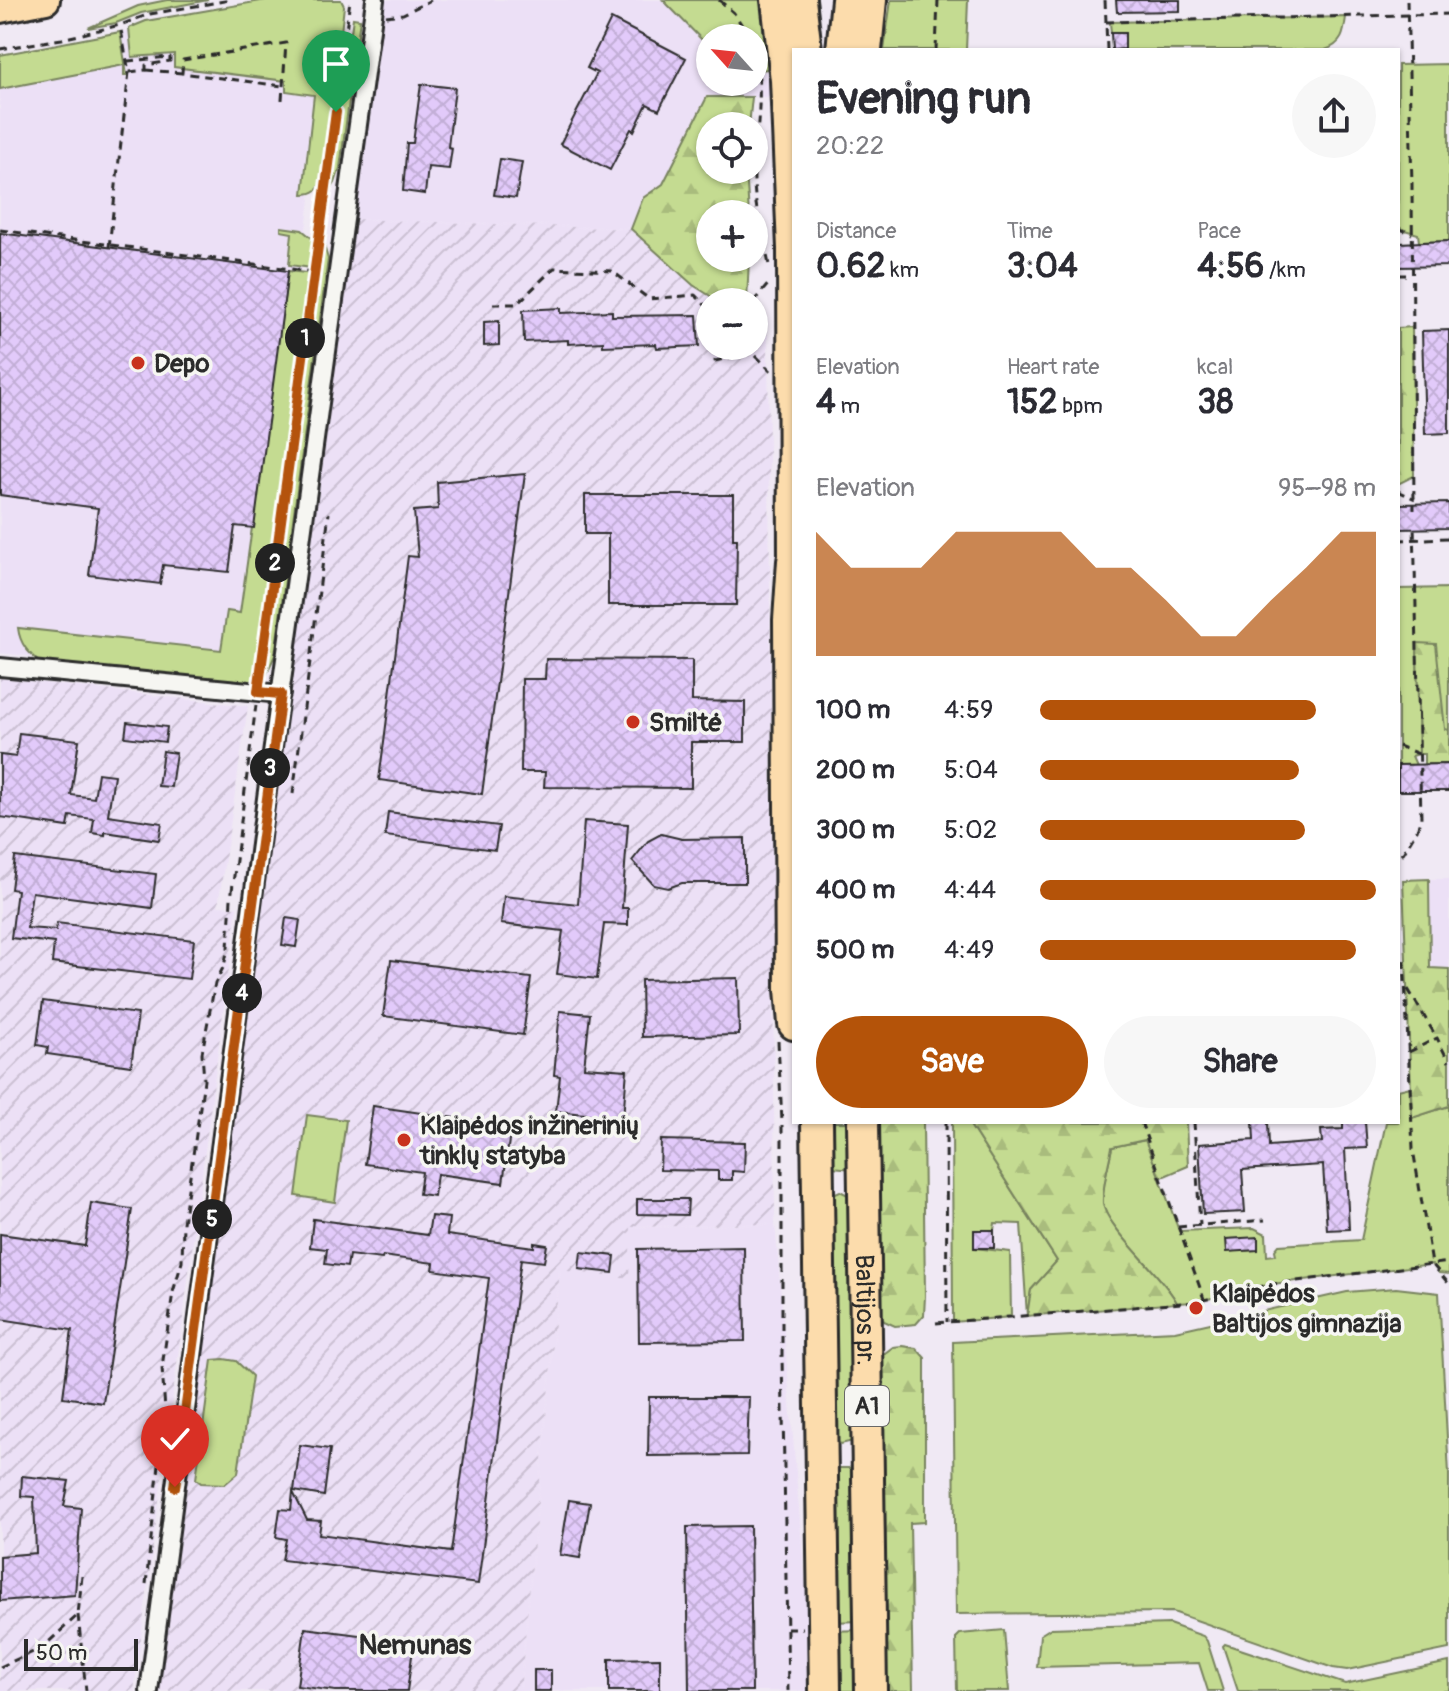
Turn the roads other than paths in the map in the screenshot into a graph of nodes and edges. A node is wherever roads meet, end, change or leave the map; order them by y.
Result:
1 (46, 0) edge
2 (777, 0) edge
3 (800, 0) edge
4 (847, 0) edge
5 (871, 0) edge
6 (372, 5) edge
7 (0, 9) edge
8 (806, 48) edge
9 (842, 48) edge
10 (866, 48) edge
11 (792, 225) edge
12 (792, 589) edge
13 (0, 667) edge
14 (281, 694) junction
15 (792, 1001) edge
16 (817, 1124) edge
17 (863, 1124) edge
18 (818, 1190) junction
19 (863, 1199) junction
20 (867, 1436) junction
21 (822, 1441) junction
22 (149, 1691) edge
23 (825, 1691) edge
24 (871, 1691) edge

1 - 7 main road
2 - 11 highway
3 - 8 highway
4 - 9 highway
5 - 10 highway
6 - 14 street
12 - 15 highway
13 - 14 street
14 - 22 street
16 - 18 highway, Baltijos pr. / A1
17 - 19 highway, Baltijos pr. / A1
18 - 19 highway
18 - 21 highway, Baltijos pr. / A1
19 - 20 highway, Baltijos pr. / A1
20 - 21 highway
20 - 24 highway, Baltijos pr. / A1
21 - 23 highway, Baltijos pr. / A1

